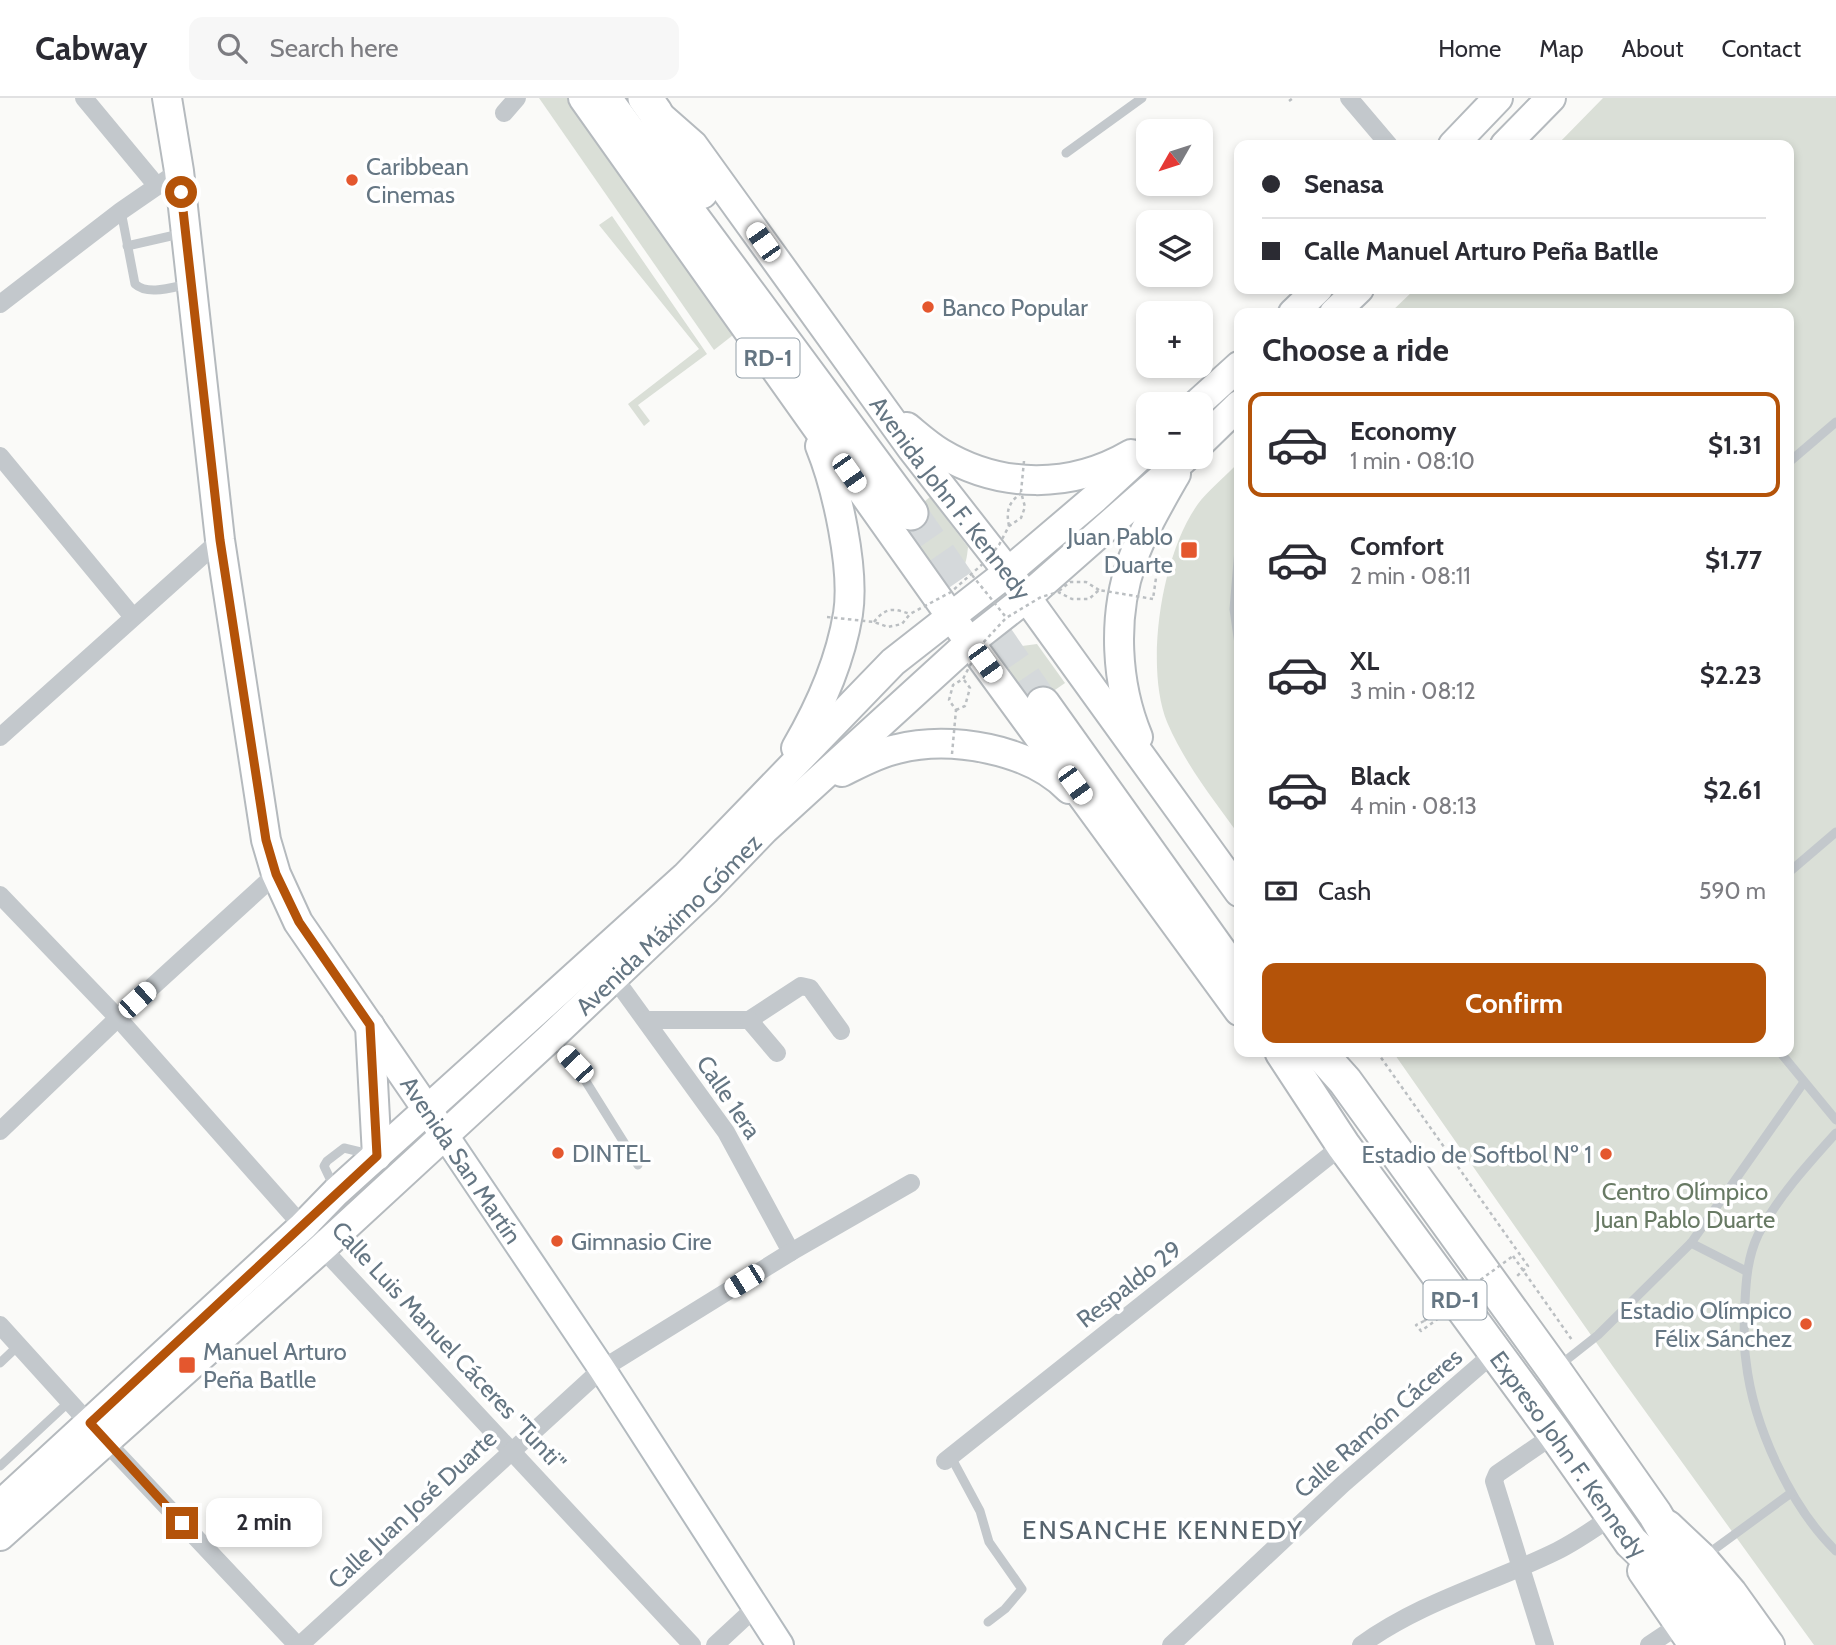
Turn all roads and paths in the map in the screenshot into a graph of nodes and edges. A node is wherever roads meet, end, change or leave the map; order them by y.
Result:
1 (84, 98) edge
2 (167, 98) edge
3 (517, 98) edge
4 (583, 98) edge
5 (604, 98) edge
6 (1142, 98) edge
7 (1293, 98) edge
8 (1349, 98) edge
9 (1498, 98) edge
10 (1551, 98) edge
11 (1289, 101) dead end
12 (650, 105) edge
13 (504, 113) dead end
14 (1385, 140) edge
15 (1458, 140) edge
16 (1510, 140) edge
17 (1066, 153) dead end
18 (168, 178) junction
19 (121, 211) junction
20 (185, 232) junction
21 (127, 246) junction
22 (191, 284) junction
23 (1313, 294) edge
24 (0, 304) edge
25 (1298, 308) edge
26 (1234, 371) edge
27 (857, 373) junction
28 (1210, 392) edge
29 (1234, 410) edge
30 (805, 411) junction
31 (1836, 422) edge
32 (1213, 430) edge
33 (1136, 450) edge
34 (0, 456) edge
35 (1794, 458) edge
36 (1136, 460) edge
37 (1024, 461) dead end
38 (1172, 469) edge
39 (1179, 469) edge
40 (1021, 492) junction
41 (1009, 526) junction
42 (220, 540) junction
43 (1008, 572) junction
44 (972, 575) junction
45 (1099, 590) junction
46 (1058, 593) junction
47 (1026, 598) junction
48 (1153, 599) dead end
49 (910, 614) junction
50 (134, 617) junction
51 (827, 617) dead end
52 (952, 618) junction
53 (1006, 618) junction
54 (874, 622) junction
55 (970, 642) junction
56 (963, 679) junction
57 (956, 710) junction
58 (0, 737) edge
59 (952, 754) dead end
60 (1153, 772) junction
61 (777, 782) junction
62 (804, 794) junction
63 (1105, 826) junction
64 (1836, 832) edge
65 (1794, 868) edge
66 (276, 874) junction
67 (1234, 885) edge
68 (0, 895) edge
69 (1234, 940) edge
70 (1234, 972) edge
71 (613, 976) junction
72 (1234, 1004) edge
73 (118, 1018) junction
74 (646, 1020) junction
75 (749, 1020) junction
76 (370, 1025) junction
77 (841, 1031) dead end
78 (550, 1038) junction
79 (777, 1053) dead end
80 (1285, 1057) edge
81 (1381, 1057) edge
82 (1784, 1057) edge
83 (1340, 1066) edge
84 (1804, 1082) junction
85 (429, 1111) junction
86 (1836, 1120) edge
87 (3, 1122) edge
88 (1836, 1133) edge
89 (444, 1134) junction
90 (1343, 1145) junction
91 (377, 1156) junction
92 (638, 1164) dead end
93 (911, 1183) dead end
94 (303, 1226) junction
95 (1691, 1243) junction
96 (322, 1248) junction
97 (791, 1252) junction
98 (1524, 1271) junction
99 (1746, 1271) junction
100 (1439, 1318) dead end
101 (0, 1325) edge
102 (19, 1345) junction
103 (1494, 1353) junction
104 (1566, 1359) junction
105 (0, 1363) edge
106 (602, 1369) junction
107 (70, 1401) junction
108 (98, 1433) junction
109 (1555, 1434) junction
110 (512, 1450) junction
111 (948, 1459) joint
112 (0, 1466) edge
113 (1791, 1493) junction
114 (0, 1505) edge
115 (1655, 1514) junction
116 (1622, 1529) junction
117 (0, 1536) edge
118 (1836, 1551) edge
119 (1703, 1558) junction
120 (1521, 1567) junction
121 (756, 1606) junction
122 (988, 1622) dead end
123 (1686, 1635) edge
124 (299, 1645) edge
125 (692, 1645) edge
126 (715, 1645) edge
127 (780, 1645) edge
128 (1171, 1645) edge
129 (1362, 1645) edge
130 (1545, 1645) edge
131 (1649, 1645) edge
132 (1716, 1645) edge
133 (1742, 1645) edge
134 (1770, 1645) edge

1 - 18 street
2 - 18 main road, Avenida San Martín
3 - 13 street
4 - 30 main road, RD-1
5 - 12 highway, RD-1
6 - 17 lane
7 - 11 path
8 - 14 street
9 - 15 main road
10 - 16 main road
12 - 27 main road, Avenida John F. Kennedy / RD-1
18 - 19 street
18 - 20 main road, Avenida San Martín
19 - 21 lane
19 - 24 street
20 - 21 lane
20 - 22 main road, Avenida San Martín
21 - 22 lane
22 - 42 main road, Avenida San Martín
23 - 25 main road
26 - 28 main road
27 - 33 main road
27 - 43 main road, Avenida John F. Kennedy / RD-1
29 - 32 main road
30 - 52 main road, RD-1
30 - 61 main road
31 - 35 lane
34 - 50 street
36 - 43 main road, Avenida Máximo Gómez
37 - 40 path, bridge
38 - 47 main road, Avenida Máximo Gómez
39 - 60 main road
40 - 41 path, bridge
40 - 41 path, bridge
41 - 44 path, bridge
42 - 50 street
42 - 66 main road, Avenida San Martín
43 - 47 main road, Avenida John F. Kennedy / RD-1
43 - 52 main road, Avenida Máximo Gómez
44 - 49 path, bridge
44 - 53 path, bridge
45 - 46 path, bridge
45 - 46 path, bridge
45 - 48 path, bridge
46 - 53 path, bridge
47 - 55 main road, Avenida Máximo Gómez
47 - 60 main road, Avenida John F. Kennedy / RD-1
49 - 54 path, bridge
49 - 54 path
50 - 58 street
51 - 54 path, bridge
52 - 55 main road, RD-1
52 - 61 main road, Avenida Máximo Gómez
53 - 56 path, bridge
55 - 62 main road, Avenida Máximo Gómez
55 - 63 main road, RD-1
56 - 57 path, bridge
56 - 57 path, bridge
57 - 59 path, bridge
60 - 67 main road, Avenida John F. Kennedy / RD-1
61 - 85 main road, Avenida Máximo Gómez
62 - 63 main road
62 - 71 main road, Avenida Máximo Gómez
63 - 72 main road, RD-1
64 - 65 lane
66 - 73 street
66 - 76 main road, Avenida San Martín
68 - 73 street, Calle Luis Manuel Cáceres "Tunti"
69 - 70 highway
71 - 74 street, Calle 1era
71 - 78 main road, Avenida Máximo Gómez
73 - 87 street
73 - 94 street, Calle Luis Manuel Cáceres "Tunti"
74 - 75 street
74 - 97 street, Calle 1era
75 - 77 street
75 - 79 street
76 - 85 main road, Avenida San Martín
76 - 91 main road
78 - 89 main road, Avenida Máximo Gómez
78 - 92 lane
80 - 90 highway, Expreso John F. Kennedy / RD-1
81 - 98 path
82 - 84 lane
83 - 104 highway, Expreso John F. Kennedy / RD-1
84 - 86 lane
84 - 95 lane
85 - 89 main road, Avenida San Martín
85 - 91 main road, Avenida Máximo Gómez
88 - 99 lane
89 - 96 main road, Avenida Máximo Gómez
89 - 106 main road, Avenida San Martín
90 - 103 highway, Expreso John F. Kennedy / RD-1
90 - 111 street, Respaldo 29
91 - 94 main road, Avenida Máximo Gómez
93 - 97 street, Calle Juan José Duarte
94 - 96 street, Calle Luis Manuel Cáceres "Tunti"
94 - 108 main road, Avenida Máximo Gómez
95 - 99 lane
95 - 104 lane
96 - 108 main road, Avenida Máximo Gómez
96 - 110 street, Calle Luis Manuel Cáceres "Tunti"
97 - 106 street, Calle Juan José Duarte
98 - 100 path, bridge
98 - 104 path
99 - 113 lane
101 - 102 street
102 - 105 lane
102 - 107 street
103 - 109 highway, Expreso John F. Kennedy / RD-1
103 - 128 street, Calle Ramón Cáceres
104 - 115 highway, Expreso John F. Kennedy / RD-1
106 - 110 street, Calle Juan José Duarte
106 - 121 main road, Avenida San Martín
107 - 108 street
107 - 112 lane
108 - 114 main road, Avenida Máximo Gómez
108 - 117 main road, Avenida Máximo Gómez
108 - 124 street
109 - 116 highway, Expreso John F. Kennedy / RD-1
109 - 120 street
110 - 124 street, Calle Juan José Duarte
110 - 125 street, Calle Luis Manuel Cáceres "Tunti"
111 - 122 lane
113 - 118 lane
113 - 119 lane
115 - 119 main road, RD-1
115 - 133 highway, Expreso John F. Kennedy / RD-1
116 - 120 street
116 - 123 main road, RD-1
116 - 132 highway, Expreso John F. Kennedy / RD-1
119 - 134 main road, RD-1
120 - 129 street
120 - 130 street
121 - 126 street
121 - 127 main road, Avenida San Martín
123 - 131 street

